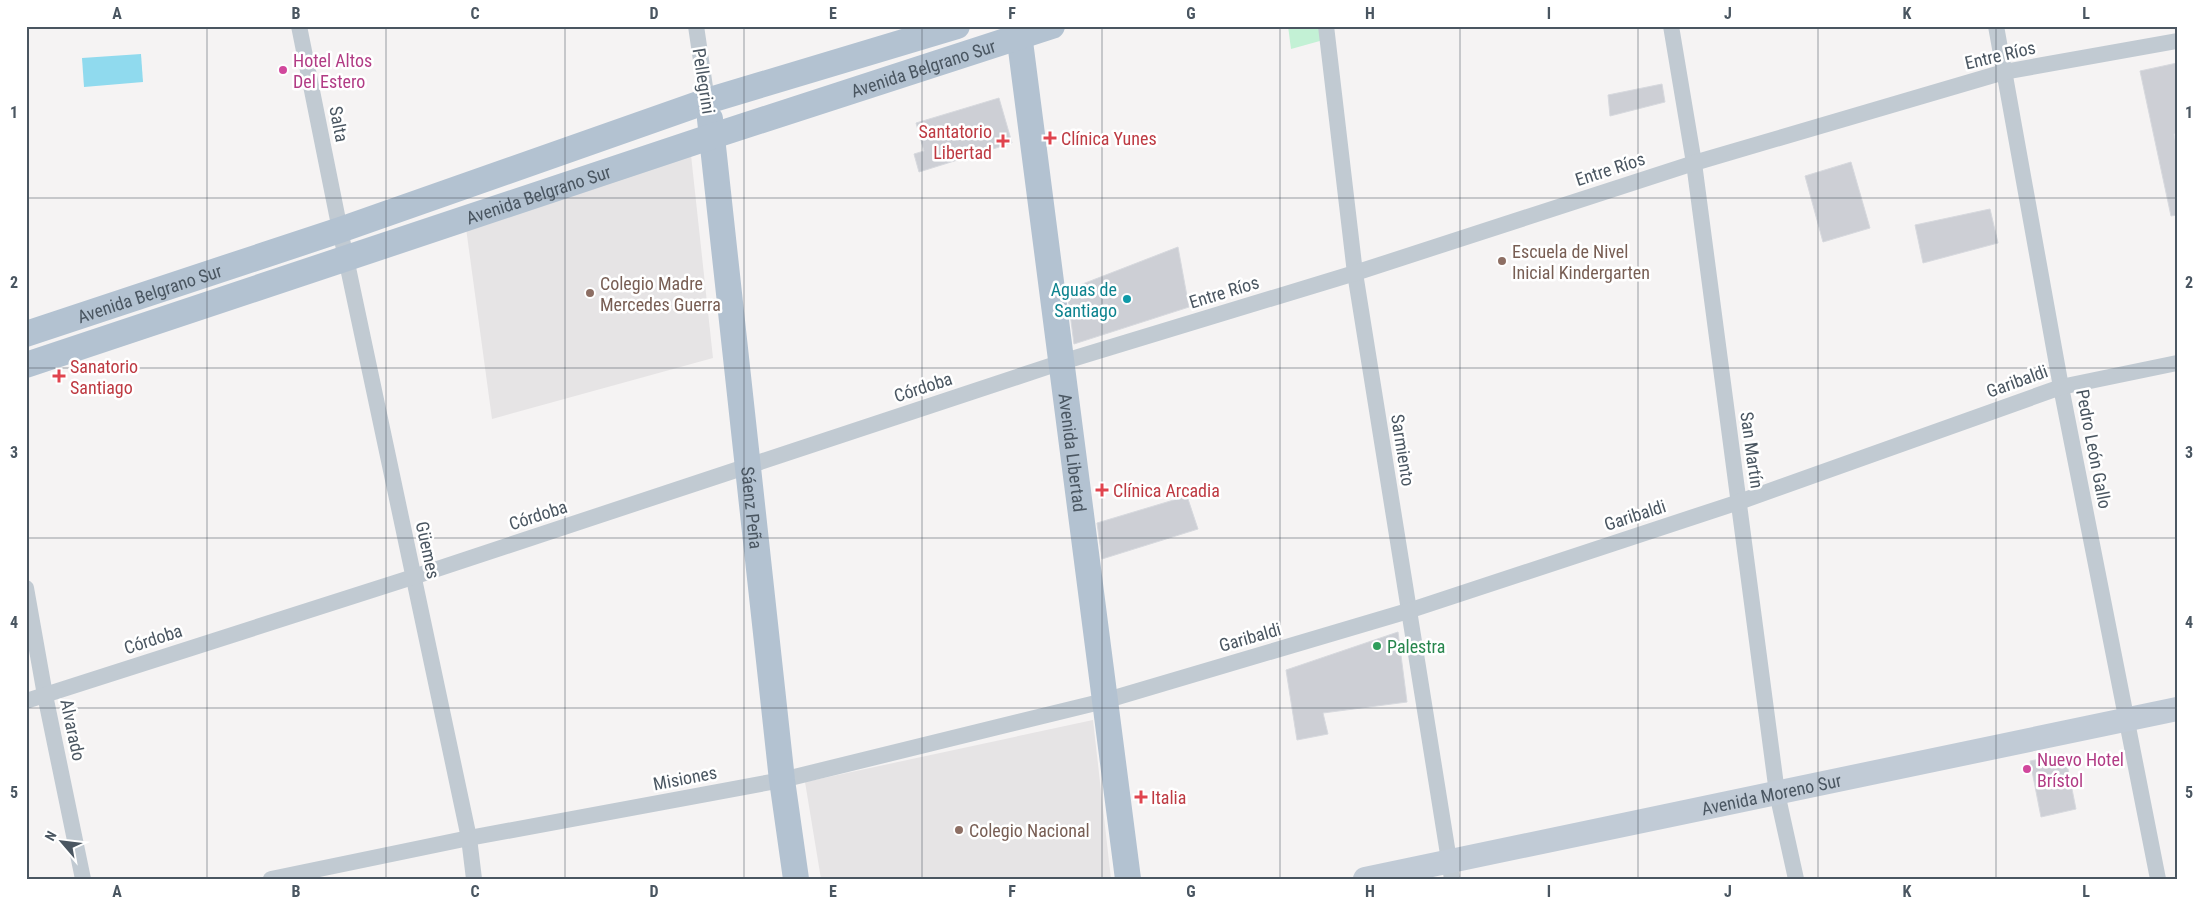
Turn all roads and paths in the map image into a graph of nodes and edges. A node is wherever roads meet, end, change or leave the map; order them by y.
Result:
1 (298, 26) edge
2 (696, 26) edge
3 (957, 26) edge
4 (1052, 26) edge
5 (1326, 26) edge
6 (1671, 26) edge
7 (1996, 26) edge
8 (1019, 32) edge
9 (2177, 41) edge
10 (2004, 72) junction
11 (706, 101) junction
12 (714, 136) junction
13 (1694, 163) junction
14 (340, 230) junction
15 (346, 258) junction
16 (1355, 273) junction
17 (26, 334) edge
18 (1062, 362) junction
19 (2177, 363) edge
20 (26, 365) edge
21 (2061, 387) junction
22 (748, 466) junction
23 (1739, 502) junction
24 (413, 577) junction
25 (26, 588) edge
26 (1408, 611) junction
27 (45, 695) junction
28 (26, 701) edge
29 (1104, 701) junction
30 (2177, 709) edge
31 (2128, 720) junction
32 (782, 780) junction
33 (1777, 793) junction
34 (469, 838) junction
35 (1451, 869) edge
36 (83, 879) edge
37 (271, 879) edge
38 (474, 879) edge
39 (796, 879) edge
40 (1128, 879) edge
41 (1365, 879) edge
42 (1796, 879) edge
43 (2158, 879) edge

1 - 14 street, Salta
2 - 11 street, Pellegrini
3 - 11 main road, Avenida Belgrano Sur
4 - 8 main road, Avenida Belgrano Sur
5 - 16 street, Sarmiento
6 - 13 street, San Martín
7 - 10 street, Pedro León Gallo
8 - 12 main road, Avenida Belgrano Sur
8 - 18 main road, Avenida Libertad
9 - 10 street, Entre Ríos
10 - 13 street, Entre Ríos
10 - 21 street, Pedro León Gallo
11 - 12 main road, Pellegrini
11 - 14 main road, Avenida Belgrano Sur
12 - 15 main road, Avenida Belgrano Sur
12 - 22 main road, Sáenz Peña
13 - 16 street, Entre Ríos
13 - 23 street, San Martín
14 - 15 street, Güemes
14 - 17 main road, Avenida Belgrano Sur
15 - 20 main road, Avenida Belgrano Sur
15 - 24 street, Güemes
16 - 18 street, Entre Ríos
16 - 26 street, Sarmiento
18 - 22 street, Córdoba
18 - 29 main road, Avenida Libertad
19 - 21 street, Garibaldi
21 - 23 street, Garibaldi
21 - 31 street, Pedro León Gallo
22 - 24 street, Córdoba
22 - 32 main road, Sáenz Peña
23 - 26 street, Garibaldi
23 - 33 street, San Martín
24 - 27 street, Córdoba
24 - 34 street, Güemes
25 - 27 street, Alvarado
26 - 29 street, Garibaldi
26 - 35 street, Sarmiento
27 - 28 street, Córdoba
27 - 36 street, Alvarado
29 - 32 street, Misiones
29 - 40 main road, Avenida Libertad
30 - 31 street, Avenida Moreno Sur
31 - 33 street, Avenida Moreno Sur
31 - 43 street, Pedro León Gallo
32 - 34 street, Misiones
32 - 39 main road, Sáenz Peña
33 - 35 street, Avenida Moreno Sur
33 - 42 street, San Martín
34 - 37 street, Misiones
34 - 38 street, Güemes
35 - 41 street, Avenida Moreno Sur

